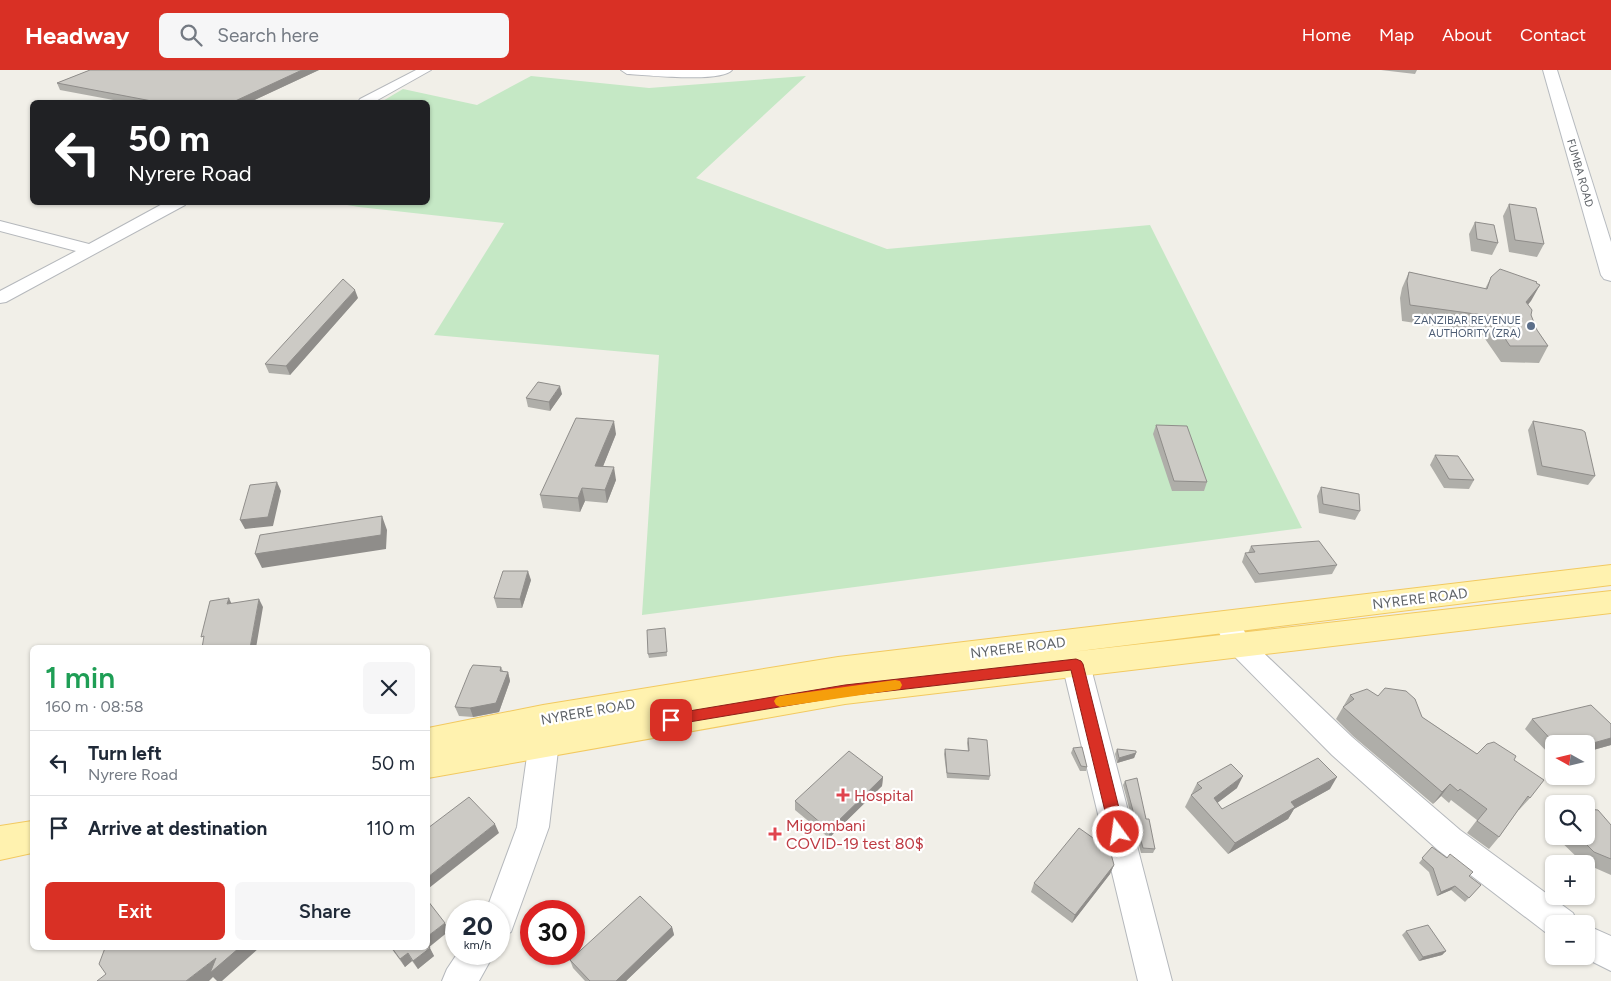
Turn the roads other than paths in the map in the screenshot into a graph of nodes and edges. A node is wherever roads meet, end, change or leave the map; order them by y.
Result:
1 (425, 70) edge
2 (627, 70) edge
3 (726, 70) edge
4 (1550, 70) edge
5 (368, 100) edge
6 (173, 205) edge
7 (0, 226) edge
8 (89, 249) junction
9 (1611, 276) edge
10 (0, 298) edge
11 (1611, 575) edge
12 (1611, 602) edge
13 (1233, 634) junction
14 (1076, 664) junction
15 (543, 731) junction
16 (430, 742) edge
17 (430, 763) edge
18 (30, 820) edge
19 (0, 826) edge
20 (30, 837) edge
21 (0, 843) edge
22 (507, 900) edge
23 (1549, 915) edge
24 (1595, 946) edge
25 (1611, 954) edge
26 (470, 965) edge
27 (459, 981) edge
28 (1155, 981) edge

1 - 5 street
2 - 3 street
4 - 9 street, FUMBA ROAD
6 - 8 street
7 - 8 street
8 - 10 street
11 - 13 main road, NYRERE ROAD
12 - 13 main road, NYRERE ROAD
13 - 14 main road, NYRERE ROAD
13 - 15 main road, NYRERE ROAD
13 - 23 street
14 - 15 main road, NYRERE ROAD
14 - 28 street
15 - 16 main road, NYRERE ROAD
15 - 17 main road, NYRERE ROAD
15 - 22 street
18 - 19 main road
20 - 21 main road
24 - 25 street
26 - 27 street

